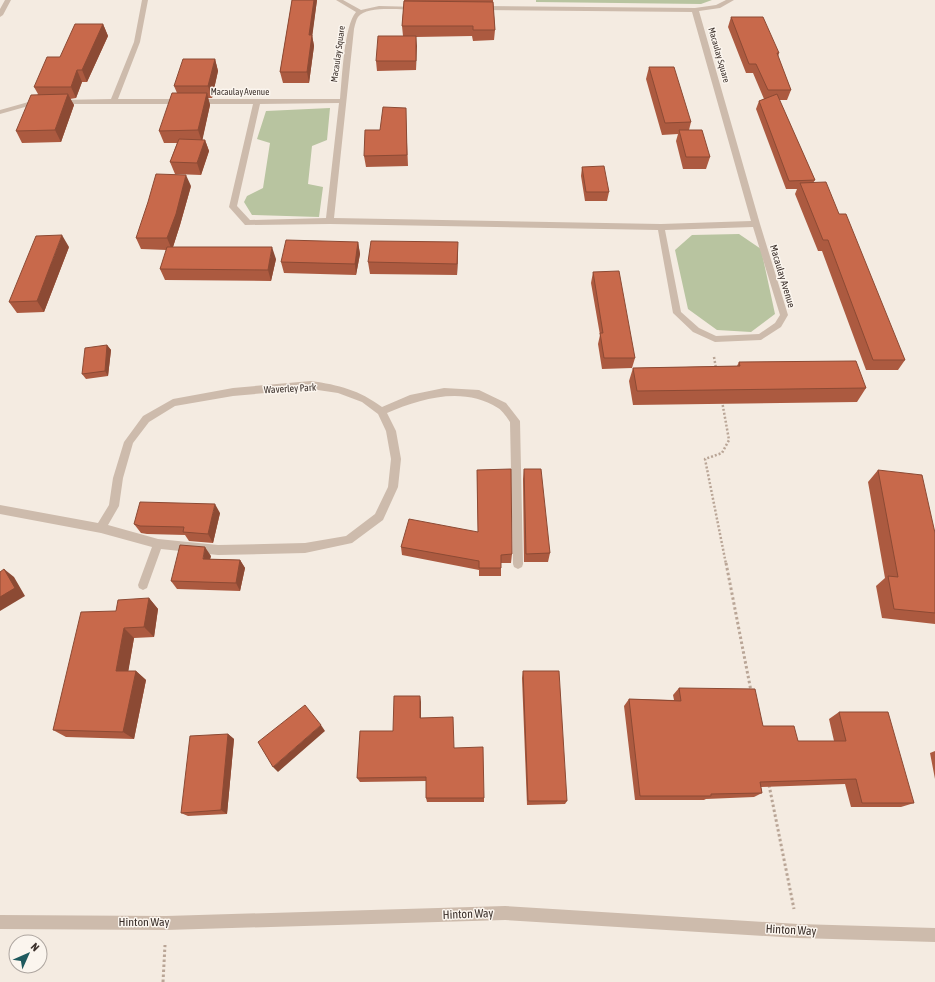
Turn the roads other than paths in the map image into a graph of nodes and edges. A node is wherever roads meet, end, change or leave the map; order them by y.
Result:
1 (8, 0) edge
2 (146, 0) edge
3 (339, 0) edge
4 (731, 0) edge
5 (520, 4) edge
6 (428, 8) edge
7 (474, 8) edge
8 (696, 10) junction
9 (360, 12) junction
10 (0, 15) edge
11 (114, 101) junction
12 (257, 102) junction
13 (342, 102) junction
14 (0, 112) edge
15 (330, 222) junction
16 (756, 224) junction
17 (661, 227) junction
18 (381, 411) junction
19 (0, 509) edge
20 (101, 528) junction
21 (158, 544) junction
22 (518, 564) dead end
23 (143, 585) dead end
24 (0, 922) edge
25 (935, 935) edge

1 - 10 street
2 - 11 street
3 - 9 street
4 - 8 street
5 - 7 street
5 - 8 street
6 - 9 street
8 - 16 street, Macaulay Square
9 - 13 street, Macaulay Square
11 - 12 street, Macaulay Avenue
11 - 14 street, Macaulay Avenue
12 - 13 street, Macaulay Avenue
12 - 15 street
13 - 15 street, Macaulay Square
15 - 17 street
16 - 17 street
16 - 17 street, Macaulay Avenue
18 - 20 street, Waverley Park
18 - 21 street, Waverley Park
18 - 22 street
19 - 20 street, Waverley Park
20 - 21 street, Waverley Park
21 - 23 street
24 - 25 street, Hinton Way

